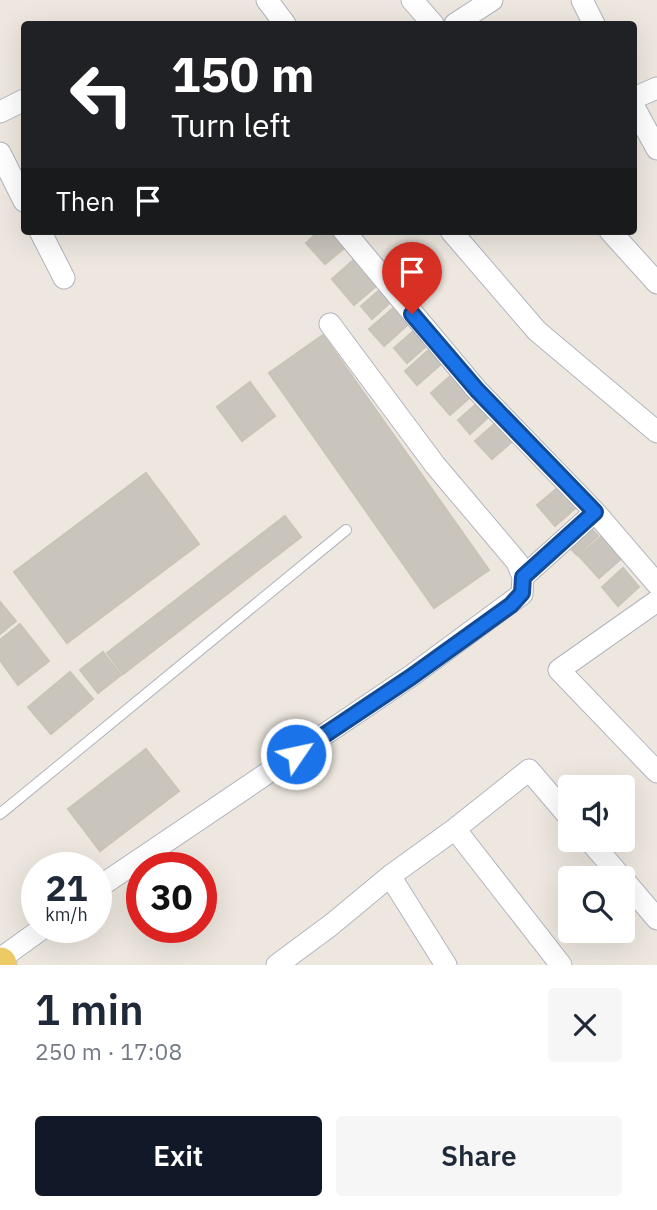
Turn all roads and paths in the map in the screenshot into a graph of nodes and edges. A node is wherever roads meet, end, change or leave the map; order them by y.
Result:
1 (267, 0) edge
2 (412, 0) edge
3 (492, 0) edge
4 (582, 0) edge
5 (283, 21) edge
6 (430, 21) edge
7 (460, 21) edge
8 (592, 21) edge
9 (657, 88) edge
10 (637, 97) edge
11 (21, 102) edge
12 (0, 112) edge
13 (637, 112) edge
14 (657, 149) edge
15 (0, 153) edge
16 (21, 195) edge
17 (42, 235) edge
18 (347, 235) edge
19 (454, 235) edge
20 (614, 235) edge
21 (64, 278) dead end
22 (657, 283) edge
23 (330, 324) dead end
24 (657, 432) edge
25 (595, 512) junction
26 (346, 530) dead end
27 (523, 577) junction
28 (657, 583) edge
29 (657, 601) edge
30 (657, 772) edge
31 (558, 804) edge
32 (0, 814) edge
33 (455, 829) junction
34 (599, 852) edge
35 (612, 866) edge
36 (390, 876) junction
37 (112, 878) edge
38 (635, 893) edge
39 (657, 919) edge
40 (25, 943) edge
41 (0, 963) edge
42 (278, 965) edge
43 (446, 965) edge
44 (561, 965) edge

1 - 5 street
2 - 6 street
3 - 7 street
4 - 8 street
9 - 10 street
11 - 12 street
13 - 14 street
15 - 16 street
17 - 21 street
18 - 25 street
19 - 24 street
20 - 22 street
23 - 27 street
25 - 27 street
25 - 28 street
26 - 32 lane
27 - 37 street
29 - 30 street
31 - 33 street
33 - 36 street
33 - 44 street
34 - 35 street
36 - 42 street
36 - 43 street
38 - 39 street
40 - 41 street

